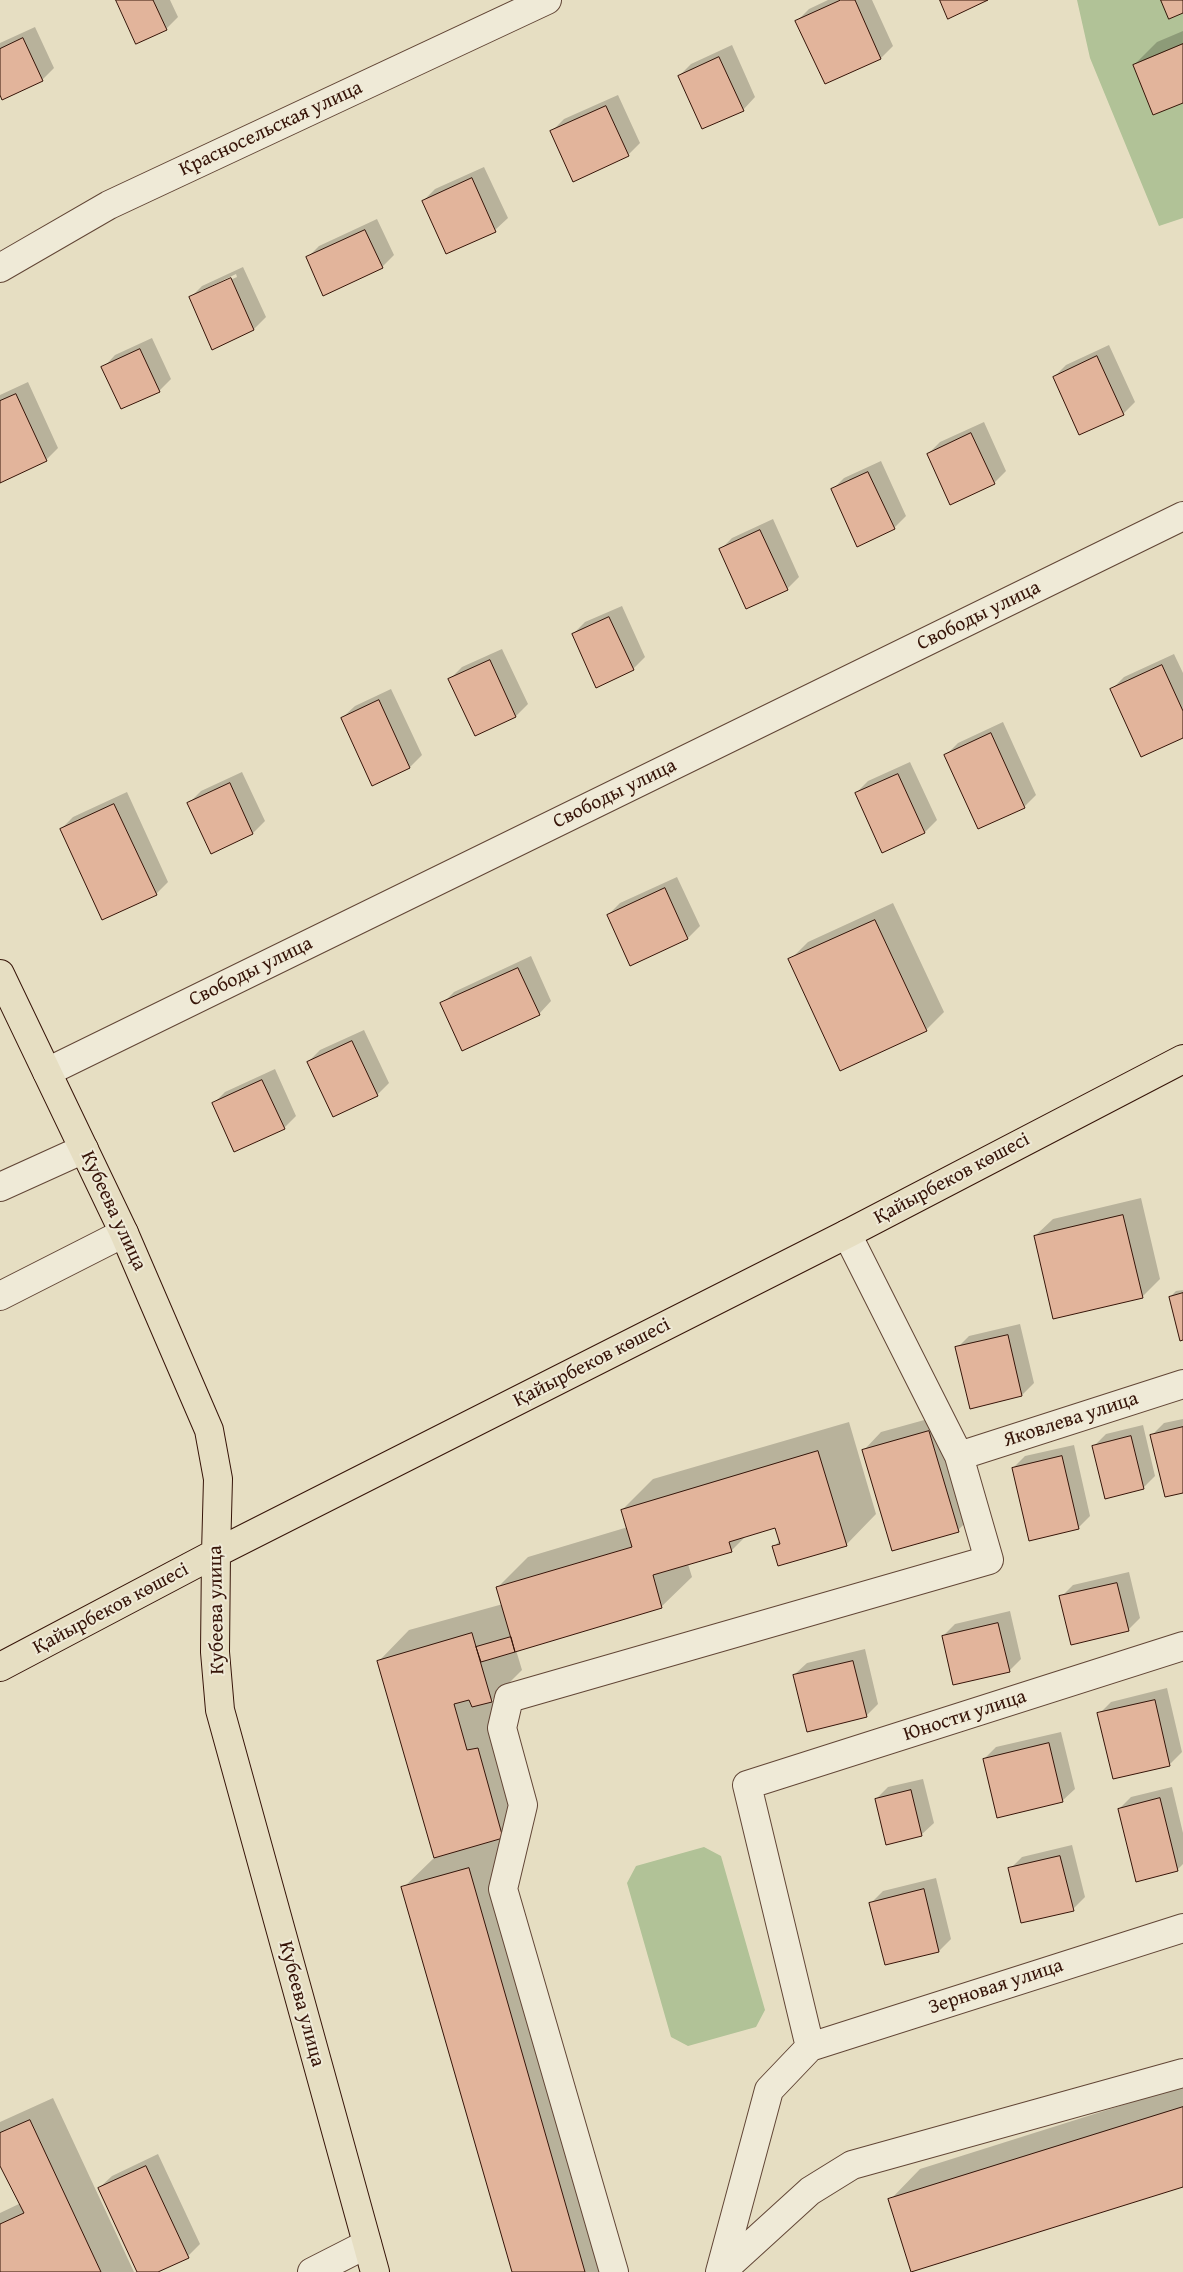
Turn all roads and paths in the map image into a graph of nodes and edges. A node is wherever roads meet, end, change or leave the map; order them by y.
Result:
1 (547, 0) edge
2 (0, 268) edge
3 (1183, 516) edge
4 (0, 974) edge
5 (1183, 1059) edge
6 (47, 1072) junction
7 (84, 1149) junction
8 (0, 1187) edge
9 (124, 1232) junction
10 (847, 1234) junction
11 (0, 1296) edge
12 (1183, 1384) edge
13 (959, 1456) junction
14 (216, 1553) junction
15 (1183, 1646) edge
16 (0, 1667) edge
17 (1183, 1928) edge
18 (810, 2047) junction
19 (1183, 2073) edge
20 (367, 2244) junction
21 (312, 2272) edge
22 (375, 2272) edge
23 (614, 2272) edge
24 (720, 2272) edge

1 - 2 street, Красносельская улица
3 - 6 street, Свободы улица
4 - 6 main road, Кубеева улица
5 - 10 main road, Қайырбеков көшесі
6 - 7 main road, Кубеева улица
7 - 8 street
7 - 9 main road, Кубеева улица
9 - 11 street
9 - 14 main road, Кубеева улица
10 - 13 street
10 - 14 main road, Қайырбеков көшесі
12 - 13 street, Яковлева улица
13 - 23 street
14 - 16 main road, Қайырбеков көшесі
14 - 20 main road, Кубеева улица
15 - 18 street, Юности улица
17 - 18 street, Зерновая улица
18 - 24 street
19 - 24 street
20 - 21 street
20 - 22 main road, Кубеева улица

